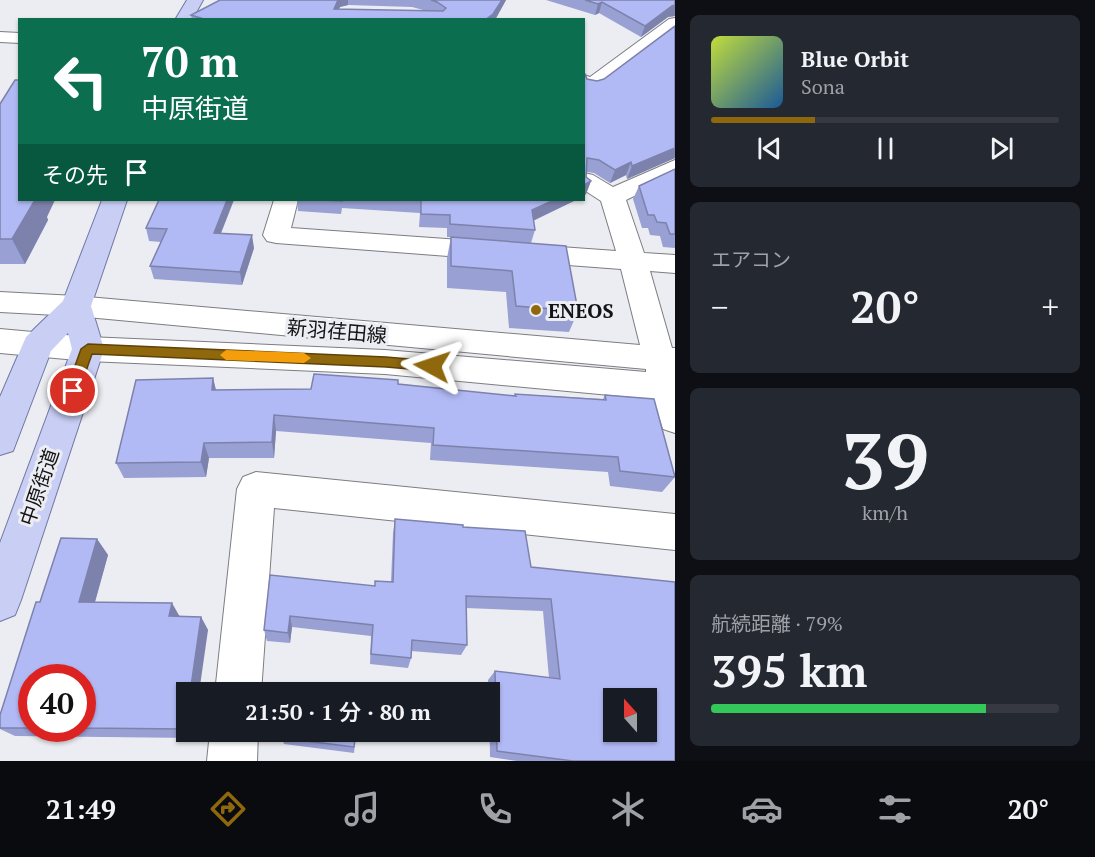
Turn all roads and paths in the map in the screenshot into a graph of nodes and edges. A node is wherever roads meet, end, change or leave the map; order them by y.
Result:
1 (195, 0) edge
2 (184, 18) edge
3 (675, 23) edge
4 (0, 37) edge
5 (18, 38) edge
6 (586, 85) edge
7 (675, 167) edge
8 (585, 181) edge
9 (612, 197) junction
10 (114, 201) edge
11 (286, 201) edge
12 (633, 261) junction
13 (675, 264) edge
14 (0, 302) edge
15 (76, 306) junction
16 (0, 341) edge
17 (38, 345) junction
18 (88, 349) junction
19 (668, 373) edge
20 (675, 419) edge
21 (0, 440) edge
22 (675, 532) edge
23 (0, 600) edge
24 (239, 682) edge
25 (233, 742) edge
26 (232, 761) edge

1 - 2 main road
3 - 6 street
4 - 5 street
7 - 9 street
8 - 9 street
9 - 12 street
10 - 15 main road
11 - 12 street
12 - 13 street
12 - 19 street
14 - 15 street, 新羽荏田線
15 - 17 main road
15 - 18 main road
15 - 19 street, 新羽荏田線
16 - 17 street, 新羽荏田線
17 - 18 street, 新羽荏田線
17 - 21 main road
18 - 19 street, 新羽荏田線
18 - 23 main road, 中原街道
19 - 20 street
22 - 24 street
25 - 26 street

